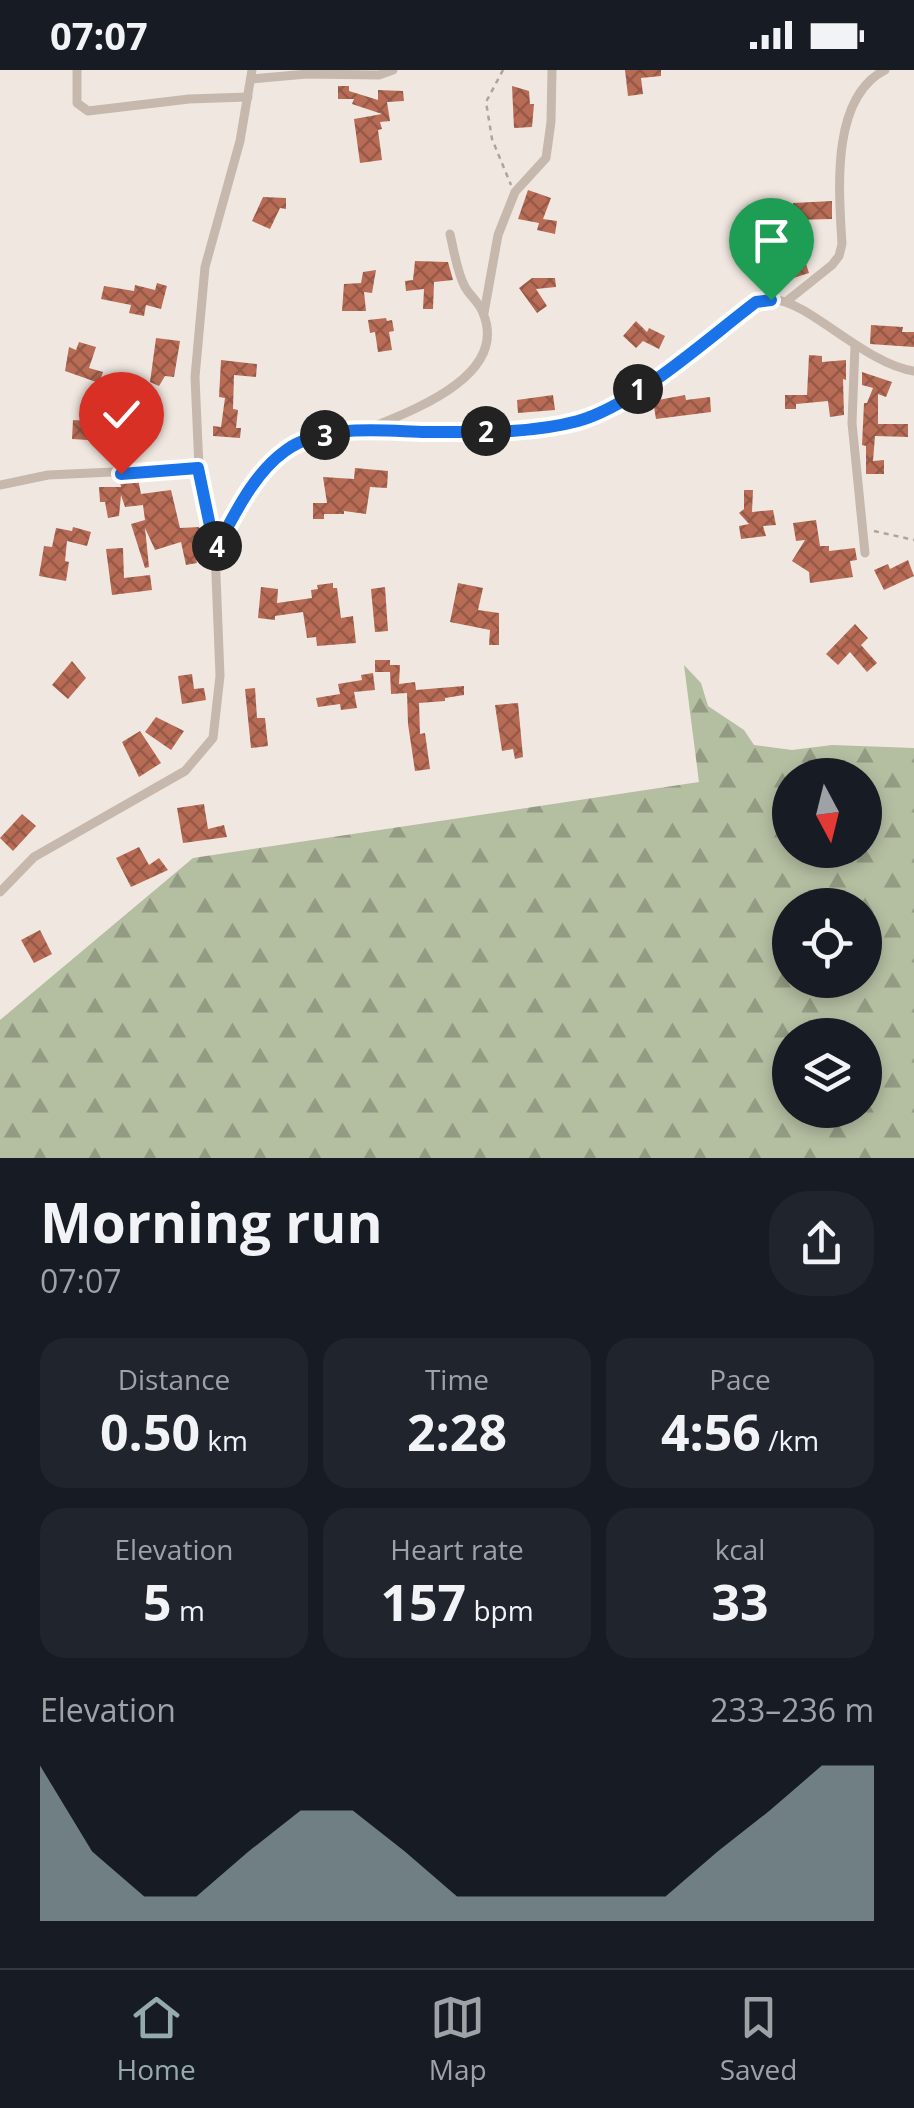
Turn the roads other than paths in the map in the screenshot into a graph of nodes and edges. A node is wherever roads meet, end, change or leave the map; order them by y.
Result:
1 (77, 70) edge
2 (394, 70) edge
3 (552, 70) edge
4 (885, 70) edge
5 (874, 73) edge
6 (251, 74) edge
7 (248, 97) junction
8 (450, 234) dead end
9 (787, 301) junction
10 (484, 314) junction
11 (854, 346) junction
12 (914, 372) edge
13 (363, 431) junction
14 (198, 468) junction
15 (0, 485) edge
16 (215, 550) junction
17 (865, 553) dead end
18 (0, 892) edge

1 - 7 street
2 - 6 street
3 - 10 street
4 - 5 street
5 - 9 street
6 - 7 street
7 - 14 street
8 - 10 street
9 - 11 street
9 - 13 street
10 - 13 street
11 - 12 street
11 - 17 street
13 - 16 street
14 - 15 street
14 - 16 street
16 - 18 street

